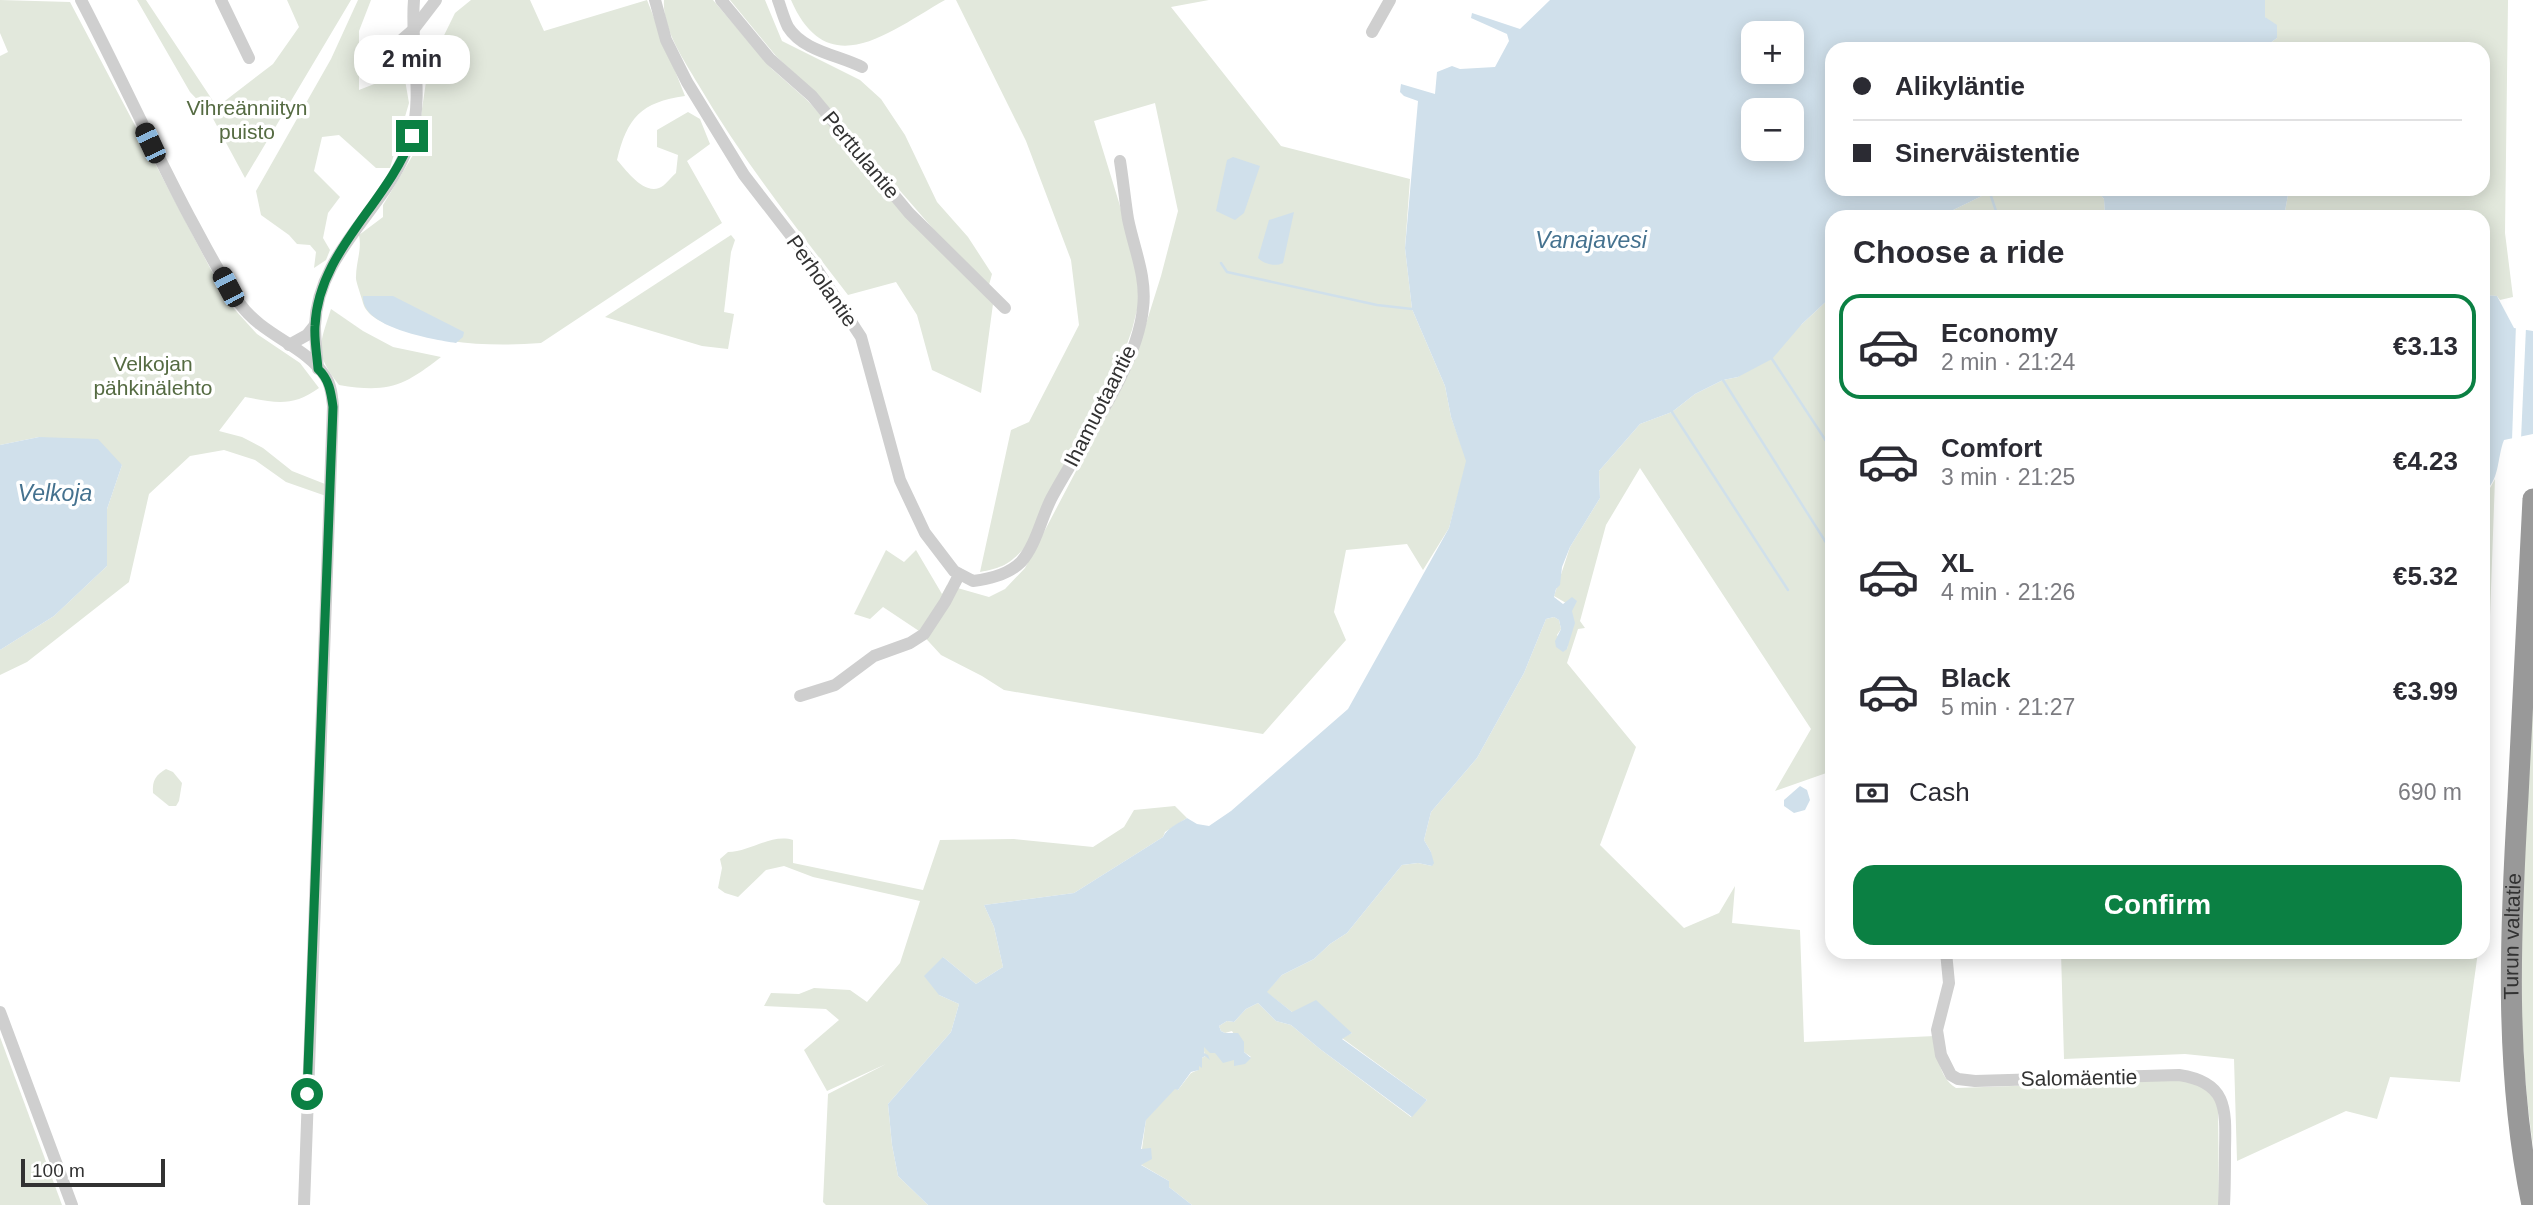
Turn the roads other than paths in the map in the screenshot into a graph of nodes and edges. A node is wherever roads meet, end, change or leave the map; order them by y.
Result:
1 (81, 0) edge
2 (221, 0) edge
3 (414, 0) edge
4 (436, 0) edge
5 (655, 0) edge
6 (721, 0) edge
7 (778, 0) edge
8 (1390, 0) edge
9 (413, 30) junction
10 (1372, 32) dead end
11 (249, 58) dead end
12 (862, 67) dead end
13 (371, 71) dead end
14 (1120, 161) dead end
15 (1005, 308) dead end
16 (315, 325) junction
17 (289, 345) junction
18 (318, 369) junction
19 (2533, 499) edge
20 (959, 575) junction
21 (800, 696) dead end
22 (1947, 959) edge
23 (0, 1012) edge
24 (72, 1205) edge
25 (304, 1205) edge
26 (2224, 1205) edge
27 (2532, 1205) edge

1 - 17 street
2 - 11 street
3 - 9 street
4 - 9 street
5 - 20 street, Perholantie
6 - 15 street, Perttulantie
7 - 12 street
8 - 10 street
9 - 13 street
9 - 16 street
14 - 20 street, Ihamuotaantie
16 - 17 street
16 - 18 street
17 - 18 street
18 - 25 street
19 - 27 highway, Turun valtatie
20 - 21 street
22 - 26 street, Salomäentie
23 - 24 street

